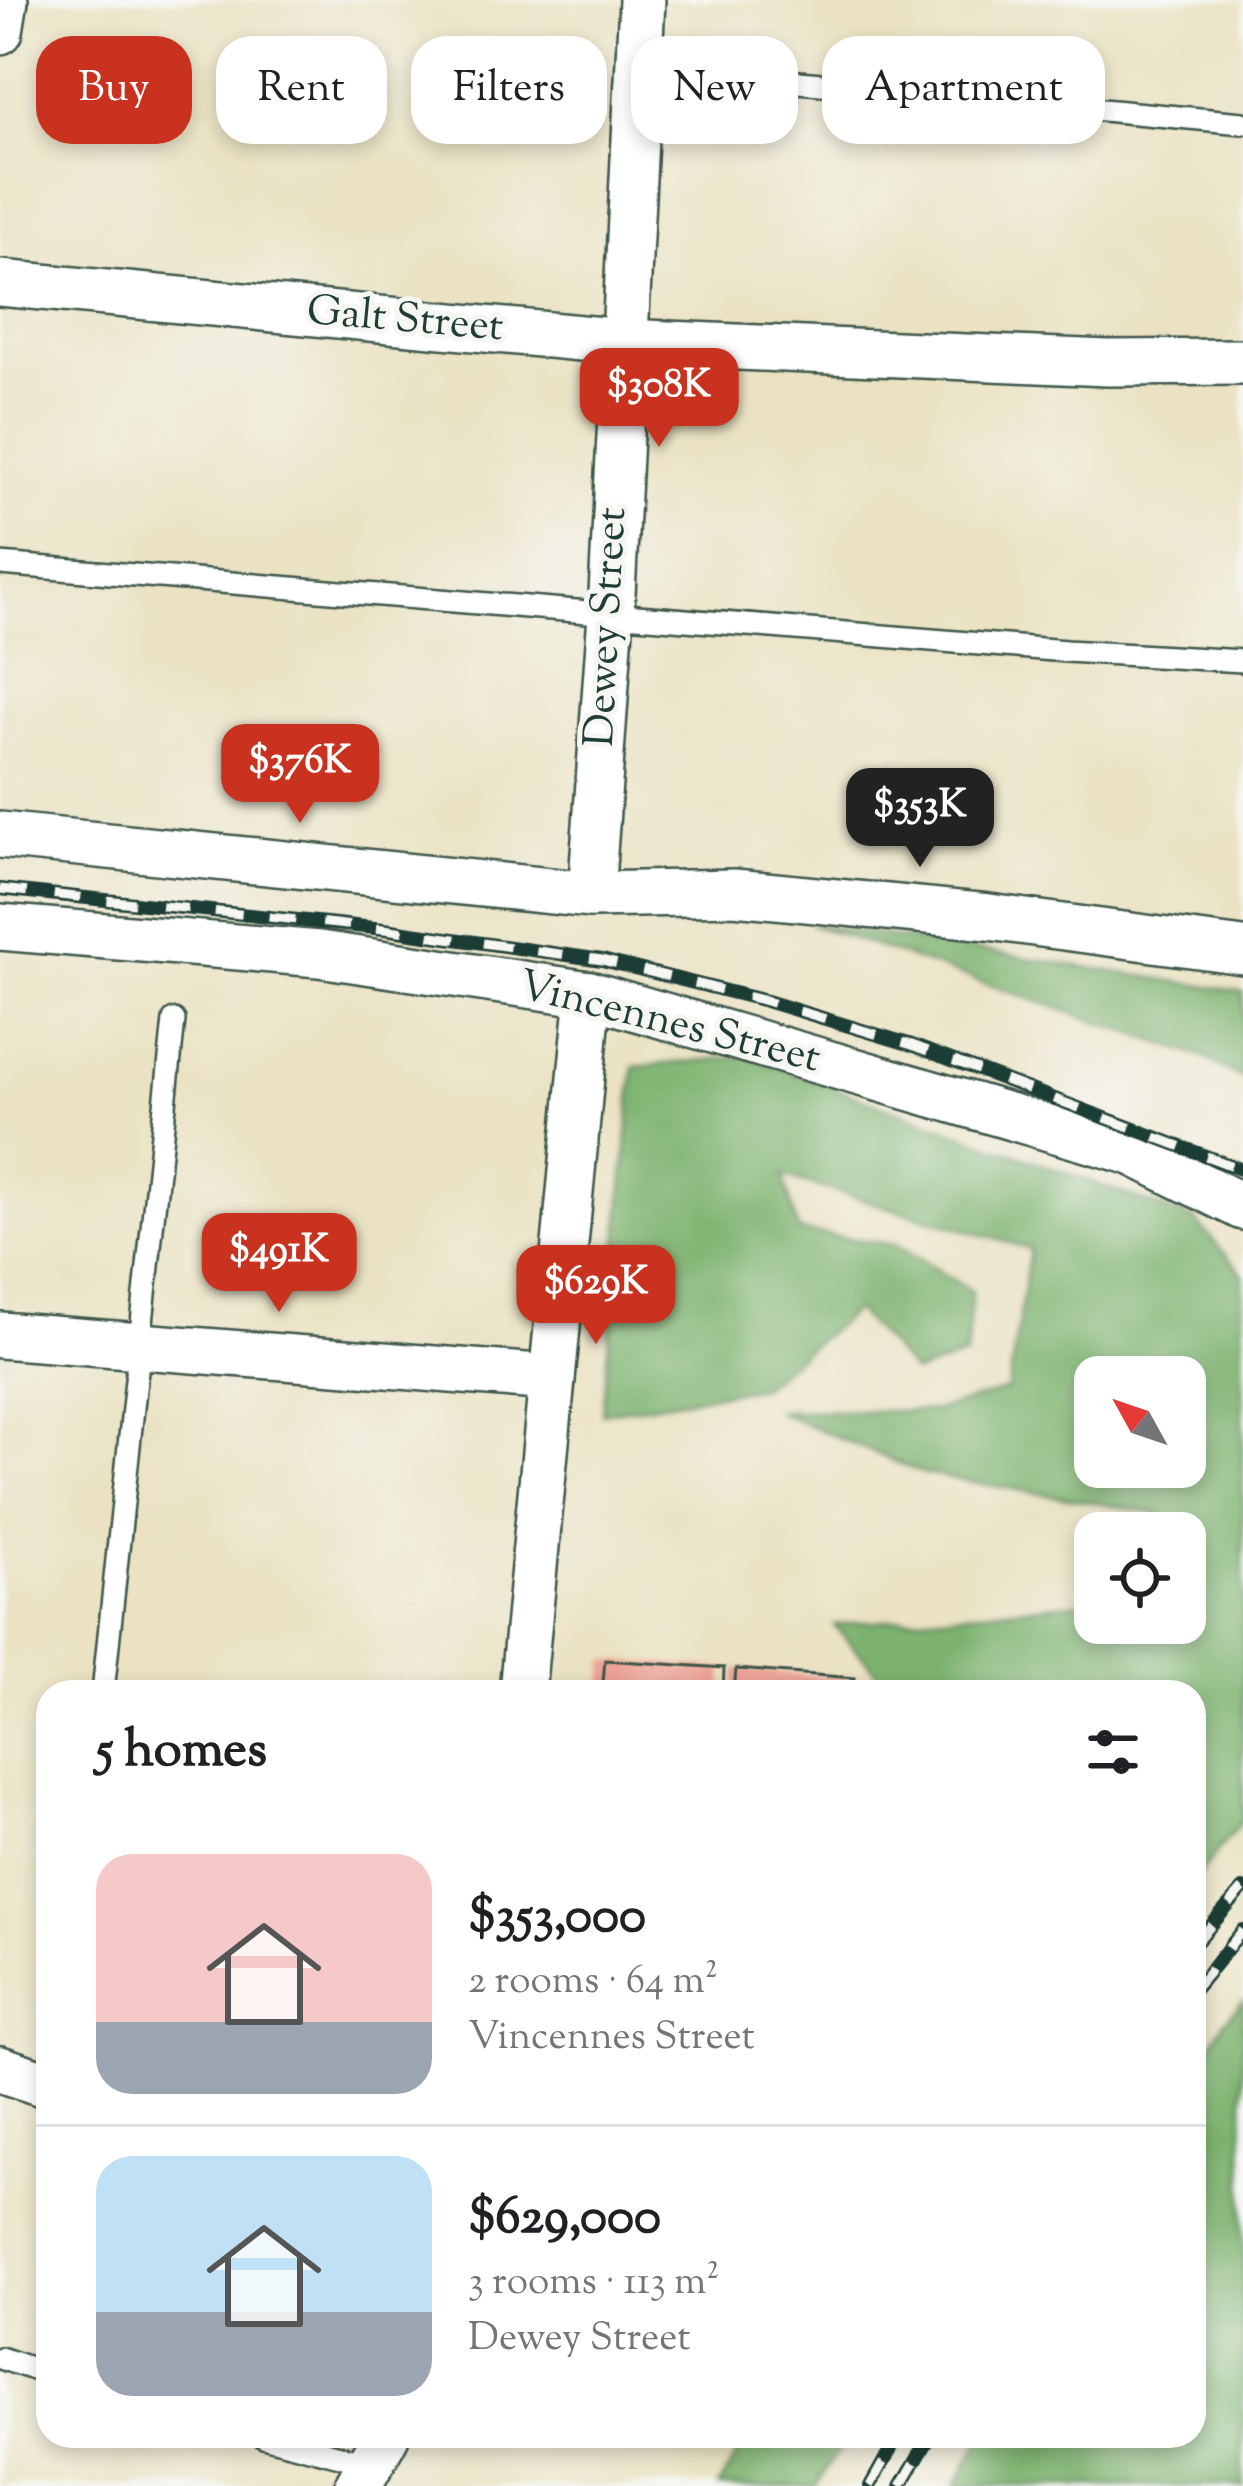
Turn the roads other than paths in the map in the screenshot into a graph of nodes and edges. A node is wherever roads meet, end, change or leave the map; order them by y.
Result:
1 (642, 0) edge
2 (639, 36) edge
3 (798, 82) edge
4 (1243, 123) edge
5 (633, 144) edge
6 (0, 283) edge
7 (623, 342) junction
8 (1243, 362) edge
9 (0, 564) edge
10 (611, 614) junction
11 (1243, 661) edge
12 (0, 835) edge
13 (591, 895) junction
14 (0, 927) edge
15 (1243, 951) edge
16 (589, 994) junction
17 (173, 1020) dead end
18 (1243, 1208) edge
19 (0, 1335) edge
20 (140, 1345) junction
21 (552, 1378) junction
22 (104, 1680) edge
23 (523, 1680) edge
24 (0, 2069) edge
25 (36, 2081) edge
26 (0, 2358) edge
27 (36, 2370) edge
28 (313, 2448) edge
29 (372, 2462) edge

1 - 2 street, Dewey Street
3 - 4 lane
5 - 7 street, Dewey Street
6 - 7 street, Galt Street
7 - 8 street, Galt Street
7 - 10 street, Dewey Street
9 - 10 lane
10 - 11 lane
10 - 13 street, Dewey Street
12 - 13 street
13 - 15 street
14 - 16 street, Vincennes Street
16 - 18 street, Vincennes Street
16 - 21 street
17 - 20 lane
19 - 20 street
20 - 21 street
20 - 22 lane
21 - 23 street
24 - 25 street
26 - 27 lane
28 - 29 lane

